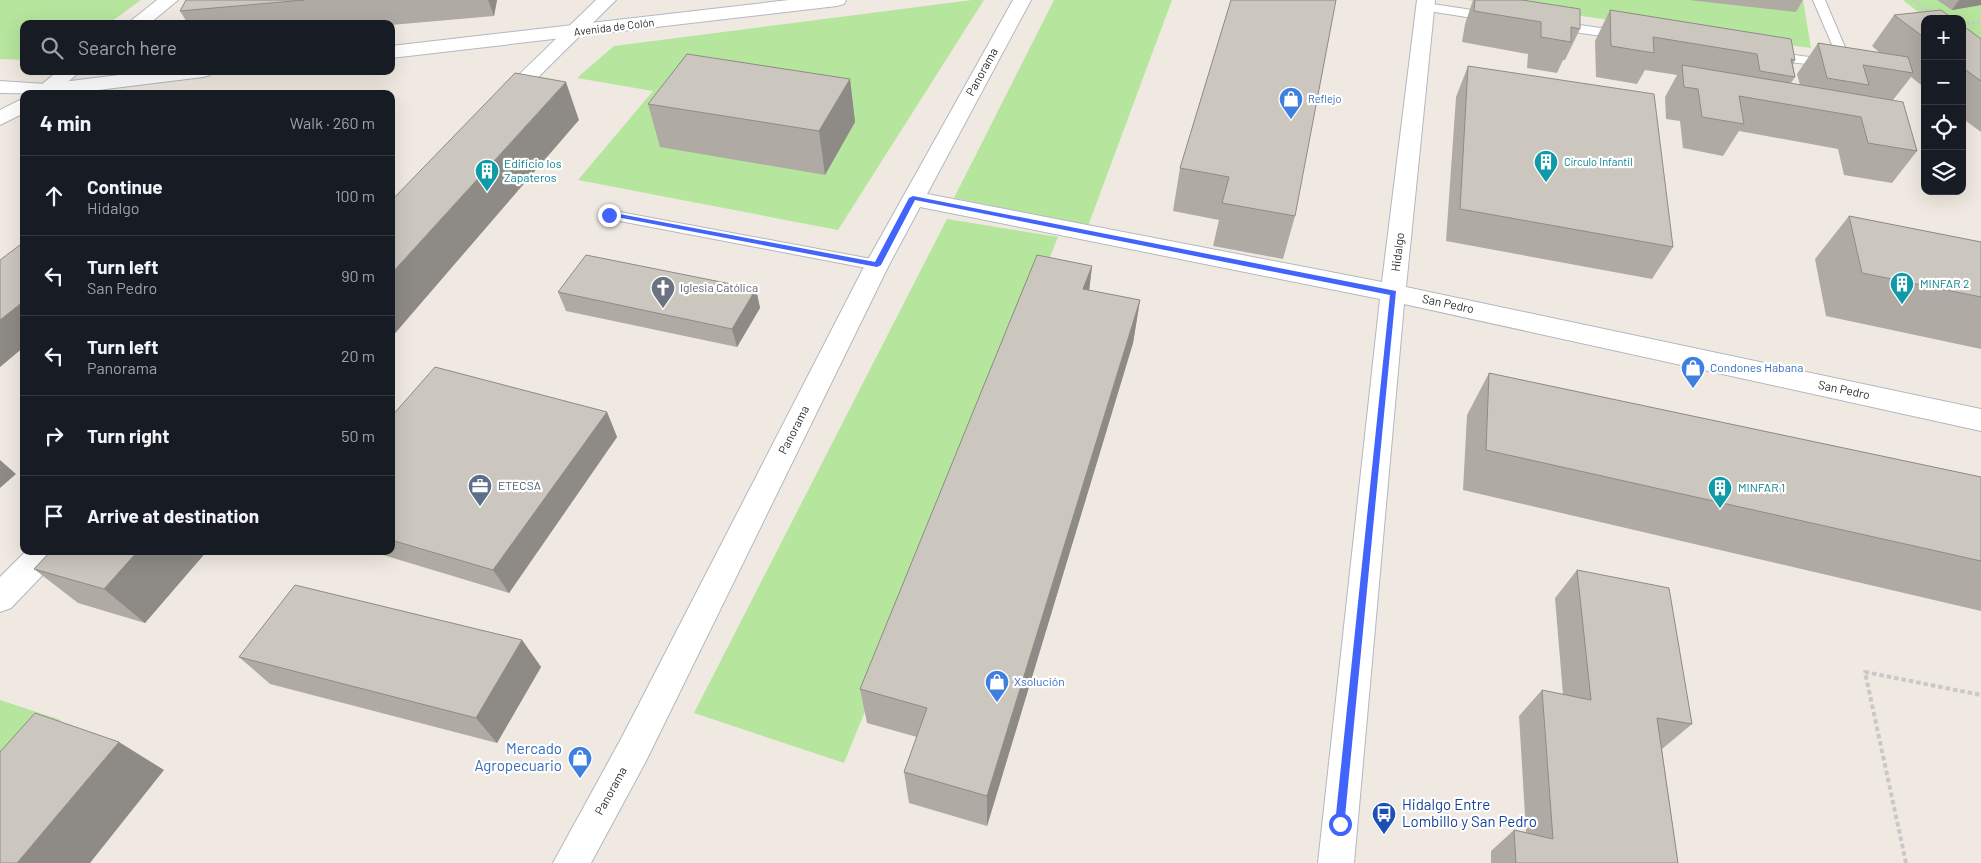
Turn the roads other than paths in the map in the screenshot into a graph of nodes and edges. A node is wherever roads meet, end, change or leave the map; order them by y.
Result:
1 (169, 0) edge
2 (607, 0) edge
3 (837, 0) edge
4 (1022, 0) edge
5 (1819, 0) edge
6 (1426, 4) edge
7 (1504, 18) edge
8 (142, 20) edge
9 (1544, 24) edge
10 (573, 32) junction
11 (1632, 36) edge
12 (395, 52) edge
13 (1759, 54) edge
14 (66, 75) edge
15 (173, 75) edge
16 (0, 87) edge
17 (26, 90) edge
18 (46, 90) edge
19 (58, 90) edge
20 (20, 106) edge
21 (489, 115) edge
22 (0, 119) edge
23 (913, 198) junction
24 (609, 215) dead end
25 (877, 265) junction
26 (1393, 293) junction
27 (1981, 420) edge
28 (42, 555) edge
29 (0, 598) edge
30 (570, 863) edge
31 (1336, 863) edge

1 - 8 street
2 - 10 street
3 - 10 street, Avenida de Colón
4 - 23 street, Panorama
5 - 13 lane
6 - 7 lane
6 - 26 street, Hidalgo
9 - 11 lane
10 - 12 street, Avenida de Colón
10 - 21 street
14 - 18 street
15 - 19 street
16 - 17 street
20 - 22 street
23 - 25 street, Panorama
23 - 26 street, San Pedro
24 - 25 lane
25 - 30 street, Panorama
26 - 27 street, San Pedro
26 - 31 street, Hidalgo
28 - 29 street

